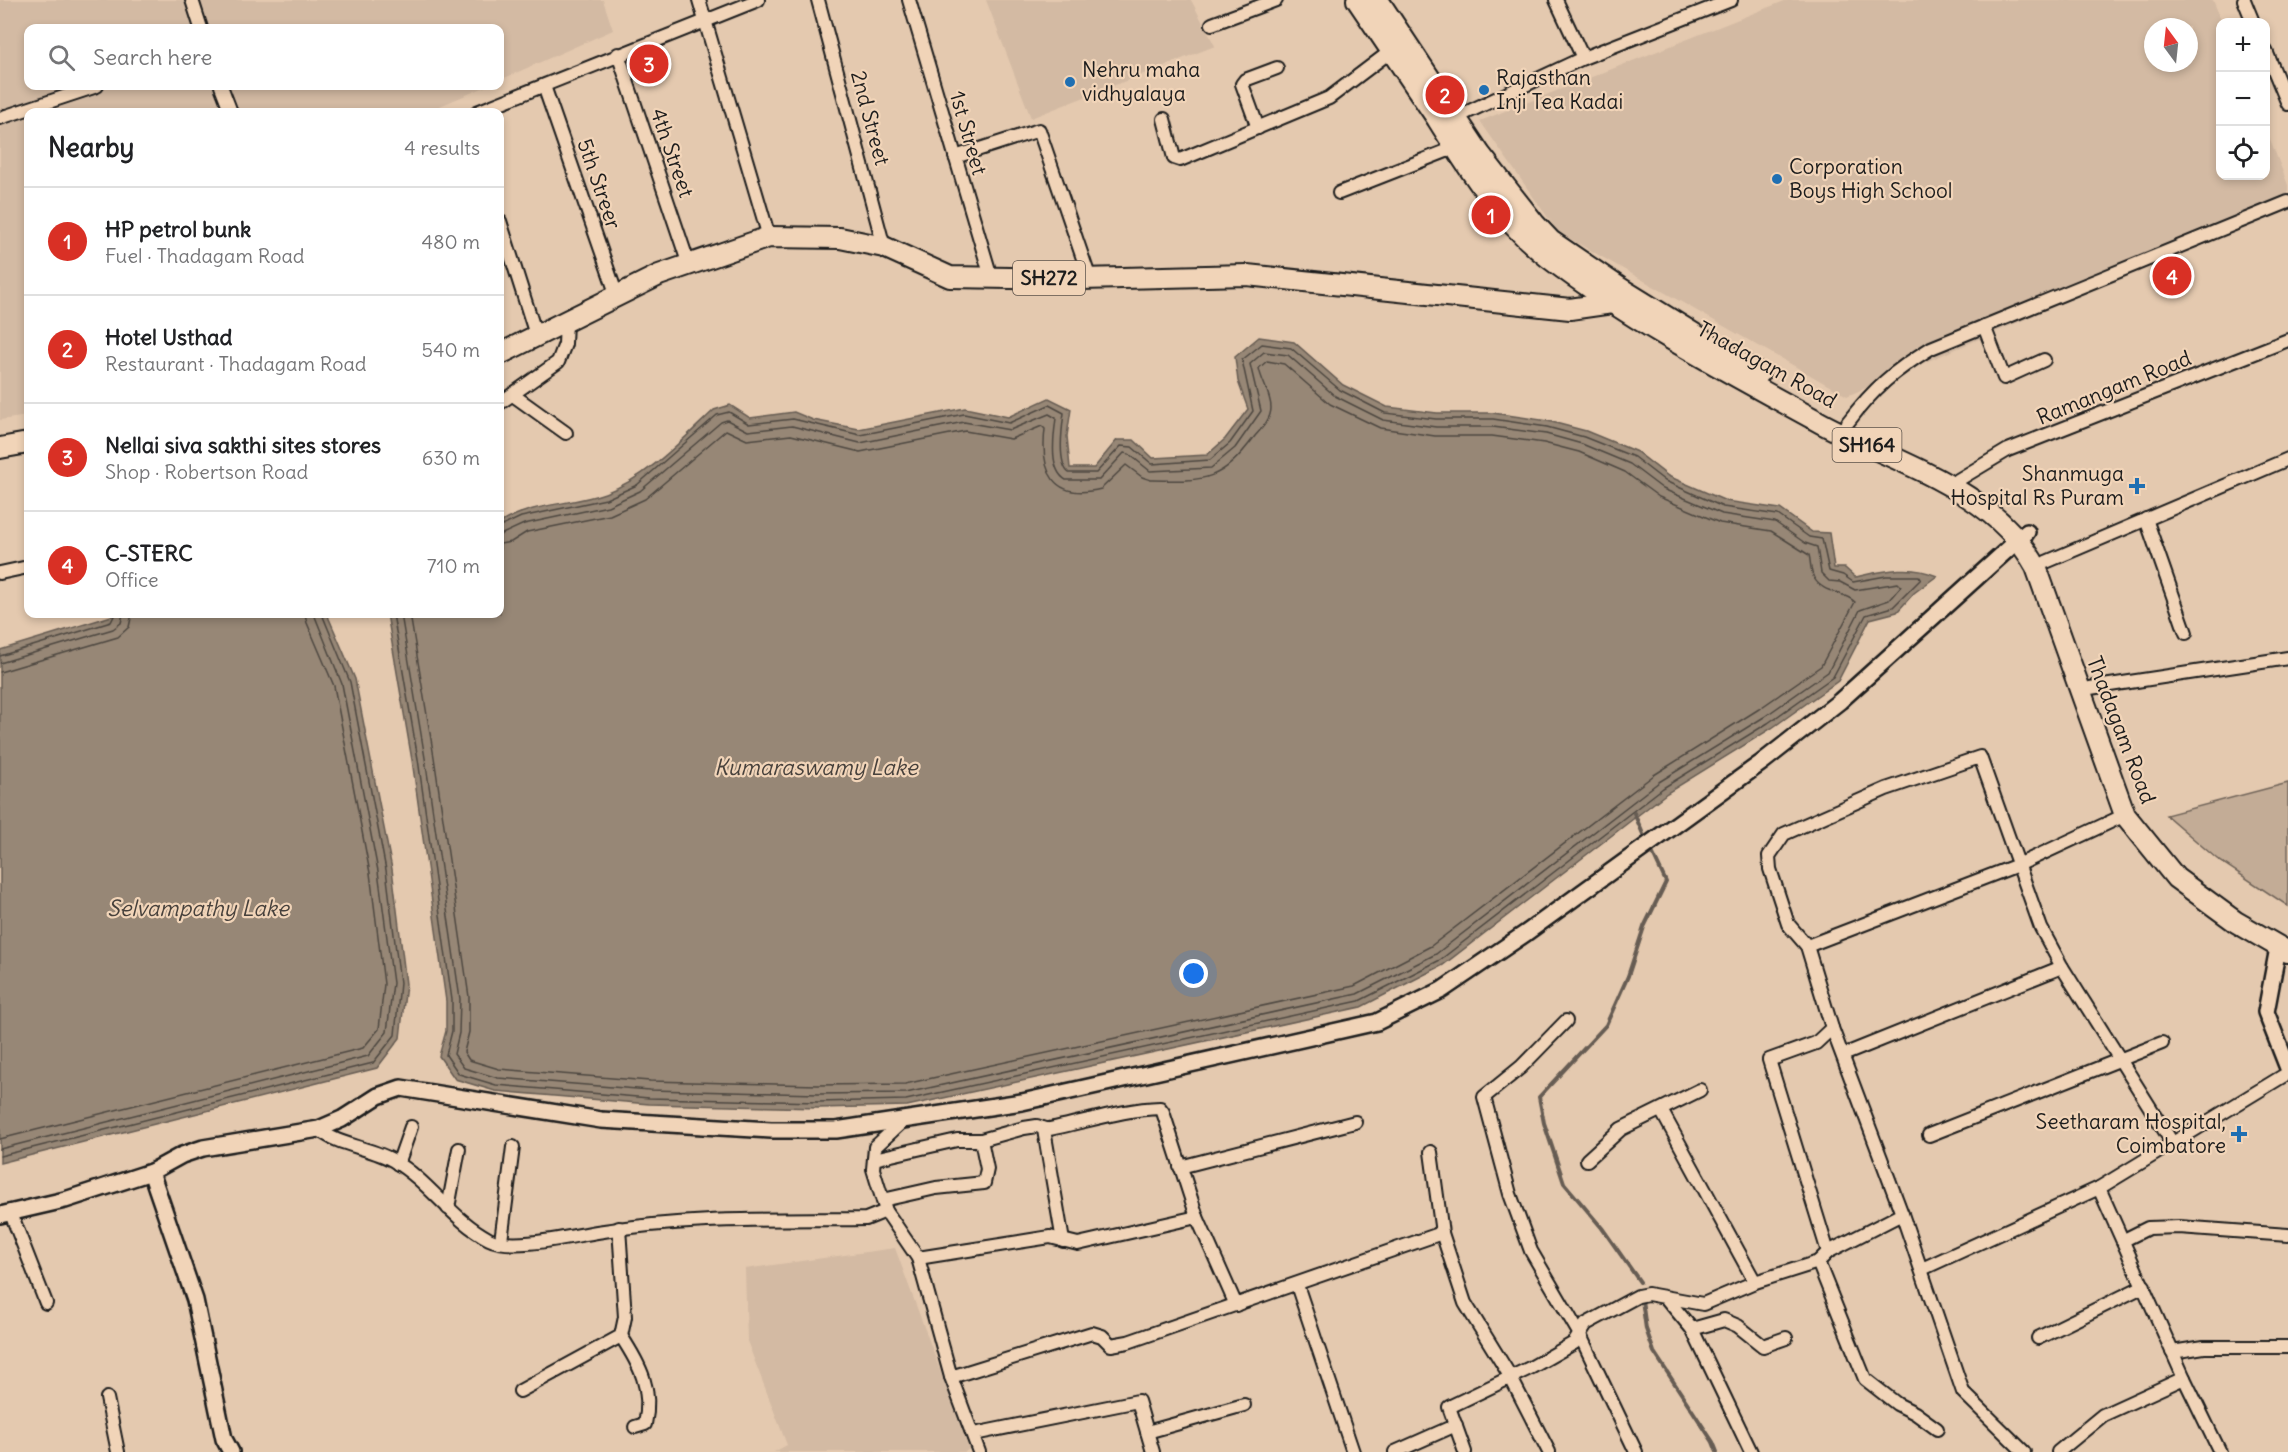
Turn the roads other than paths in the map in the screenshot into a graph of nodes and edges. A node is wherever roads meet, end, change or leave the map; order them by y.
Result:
1 (192, 0) edge
2 (699, 0) edge
3 (758, 0) edge
4 (818, 0) edge
5 (909, 0) edge
6 (1276, 0) edge
7 (1357, 0) edge
8 (1378, 0) edge
9 (1556, 0) edge
10 (1731, 0) edge
11 (2244, 0) edge
12 (706, 18) junction
13 (2251, 18) edge
14 (200, 24) edge
15 (1212, 24) dead end
16 (1391, 51) junction
17 (618, 54) junction
18 (1583, 58) junction
19 (2270, 63) edge
20 (1277, 68) dead end
21 (544, 86) junction
22 (84, 90) edge
23 (223, 90) edge
24 (2288, 104) edge
25 (28, 108) edge
26 (229, 108) edge
27 (487, 108) edge
28 (24, 109) edge
29 (0, 117) edge
30 (1456, 117) junction
31 (1164, 118) dead end
32 (1258, 128) junction
33 (1454, 148) junction
34 (955, 157) junction
35 (1339, 193) dead end
36 (2288, 202) edge
37 (770, 237) junction
38 (504, 245) edge
39 (884, 247) junction
40 (689, 264) junction
41 (991, 277) junction
42 (1090, 279) junction
43 (617, 296) junction
44 (1616, 296) junction
45 (566, 321) junction
46 (1984, 326) junction
47 (536, 335) junction
48 (2288, 340) edge
49 (504, 352) edge
50 (2044, 360) dead end
51 (513, 394) junction
52 (504, 400) edge
53 (1848, 422) junction
54 (566, 433) dead end
55 (24, 444) edge
56 (0, 448) edge
57 (2288, 459) edge
58 (1958, 480) junction
59 (2146, 519) junction
60 (2023, 536) junction
61 (2038, 560) junction
62 (24, 568) edge
63 (0, 573) edge
64 (2186, 633) dead end
65 (2288, 658) edge
66 (2090, 688) junction
67 (2125, 815) junction
68 (2019, 865) junction
69 (1807, 946) junction
70 (2284, 946) edge
71 (2062, 967) junction
72 (1566, 1021) dead end
73 (1832, 1028) junction
74 (2162, 1043) dead end
75 (1843, 1055) junction
76 (2118, 1059) junction
77 (2288, 1068) edge
78 (2288, 1073) edge
79 (1700, 1090) dead end
80 (1661, 1110) junction
81 (904, 1120) junction
82 (1355, 1122) dead end
83 (411, 1127) dead end
84 (319, 1129) junction
85 (1046, 1129) junction
86 (1929, 1135) dead end
87 (981, 1140) junction
88 (2173, 1144) junction
89 (513, 1148) dead end
90 (459, 1149) dead end
91 (1431, 1152) dead end
92 (874, 1158) junction
93 (1587, 1160) dead end
94 (398, 1164) junction
95 (1180, 1167) junction
96 (151, 1172) junction
97 (2099, 1188) junction
98 (885, 1205) junction
99 (448, 1208) junction
100 (5, 1213) edge
101 (1902, 1214) junction
102 (1197, 1217) junction
103 (619, 1228) junction
104 (1442, 1233) junction
105 (2288, 1235) edge
106 (2124, 1240) junction
107 (501, 1241) junction
108 (1063, 1241) junction
109 (1828, 1252) junction
110 (918, 1258) junction
111 (1818, 1263) junction
112 (1922, 1269) junction
113 (1755, 1282) junction
114 (1297, 1285) junction
115 (2144, 1286) junction
116 (1666, 1298) junction
117 (46, 1303) dead end
118 (1236, 1305) junction
119 (1692, 1329) junction
120 (1579, 1334) junction
121 (621, 1336) junction
122 (1786, 1338) dead end
123 (2038, 1338) dead end
124 (2288, 1347) edge
125 (2172, 1352) junction
126 (1510, 1376) junction
127 (951, 1377) junction
128 (2184, 1378) junction
129 (520, 1391) dead end
130 (107, 1398) dead end
131 (1244, 1405) dead end
132 (1456, 1425) junction
133 (635, 1428) dead end
134 (1937, 1430) dead end
135 (1147, 1432) junction
136 (974, 1434) junction
137 (1408, 1450) edge
138 (118, 1452) edge
139 (231, 1452) edge
140 (979, 1452) edge
141 (1153, 1452) edge
142 (1353, 1452) edge
143 (1395, 1452) edge
144 (1466, 1452) edge
145 (1549, 1452) edge
146 (1636, 1452) edge
147 (1751, 1452) edge
148 (2024, 1452) edge
149 (2058, 1452) edge
150 (2220, 1452) edge

1 - 14 street
2 - 12 street
3 - 12 street
4 - 39 street, 2nd Street
5 - 34 street, 1st Street
6 - 15 street
7 - 16 main road, Thadagam Road / SH164
8 - 30 main road, Thadagam Road / SH164
9 - 18 street
10 - 18 street
11 - 13 street
12 - 17 street
12 - 37 street
16 - 32 street
16 - 33 main road, Thadagam Road / SH164
17 - 21 street
17 - 40 street, 4th Street
18 - 30 street
19 - 24 street
20 - 32 street
21 - 27 street
21 - 43 street, 5th Streer
22 - 25 street
23 - 26 street
28 - 29 street
30 - 44 main road, Thadagam Road / SH164
31 - 32 street
33 - 35 street
33 - 44 main road, Thadagam Road / SH164
34 - 41 street, 1st Street
34 - 42 street
36 - 46 street
37 - 39 main road, SH272
37 - 40 main road, SH272
38 - 47 street
39 - 41 main road, SH272
40 - 43 main road, SH272
41 - 42 main road, SH272
42 - 44 main road, SH272
43 - 45 main road, SH272
44 - 53 main road, Thadagam Road / SH164
44 - 60 main road, Thadagam Road / SH164
45 - 47 main road, SH272
45 - 51 street
46 - 50 street
46 - 53 street
47 - 49 main road, SH272
48 - 58 street, Ramangam Road
51 - 52 street
51 - 54 street
53 - 58 main road, Thadagam Road / SH164
55 - 56 main road
57 - 59 street
58 - 60 main road, Thadagam Road / SH164
59 - 61 street
59 - 64 street
60 - 61 main road, Thadagam Road / SH164
60 - 81 street
61 - 66 main road, Thadagam Road / SH164
61 - 67 main road, Thadagam Road / SH164
62 - 63 street
65 - 66 street
66 - 70 main road, Thadagam Road / SH164
67 - 68 street
67 - 70 main road, Thadagam Road / SH164
68 - 69 street
68 - 69 street
68 - 71 street
69 - 73 street
70 - 77 street
71 - 75 street
71 - 76 street
72 - 120 street
73 - 75 street
73 - 109 street
74 - 76 street
75 - 101 street
76 - 86 street
76 - 88 street
78 - 88 street
79 - 80 street
80 - 93 street
80 - 113 street
81 - 84 street
81 - 92 street
82 - 95 street
83 - 94 street
84 - 94 street
84 - 96 street
85 - 87 street
85 - 95 street
85 - 108 street
87 - 92 street
87 - 98 street
88 - 97 street
89 - 107 street
90 - 99 street
91 - 104 street
92 - 98 street
94 - 99 street
95 - 102 street
96 - 100 street
96 - 139 street
97 - 106 street
97 - 112 street
98 - 103 street
98 - 110 street
99 - 107 street
100 - 117 street
101 - 109 street
101 - 112 street
102 - 108 street
102 - 118 street
103 - 107 street
103 - 121 street
104 - 114 street
104 - 126 street
105 - 106 street
106 - 115 street
108 - 110 street
109 - 111 street
110 - 127 street
111 - 113 street
111 - 134 street
112 - 148 street
113 - 116 street
114 - 118 street
114 - 142 street
115 - 123 street
115 - 125 street
116 - 119 street
116 - 120 street
118 - 127 street
119 - 122 street
119 - 147 street
120 - 126 street
120 - 146 street
121 - 129 street
121 - 133 street
124 - 125 street
125 - 128 street
126 - 132 street
126 - 145 street
127 - 136 street
128 - 149 street
128 - 150 street
130 - 138 street
131 - 135 street
132 - 137 street
132 - 144 street
135 - 136 street
135 - 141 street
136 - 140 street
137 - 143 street

